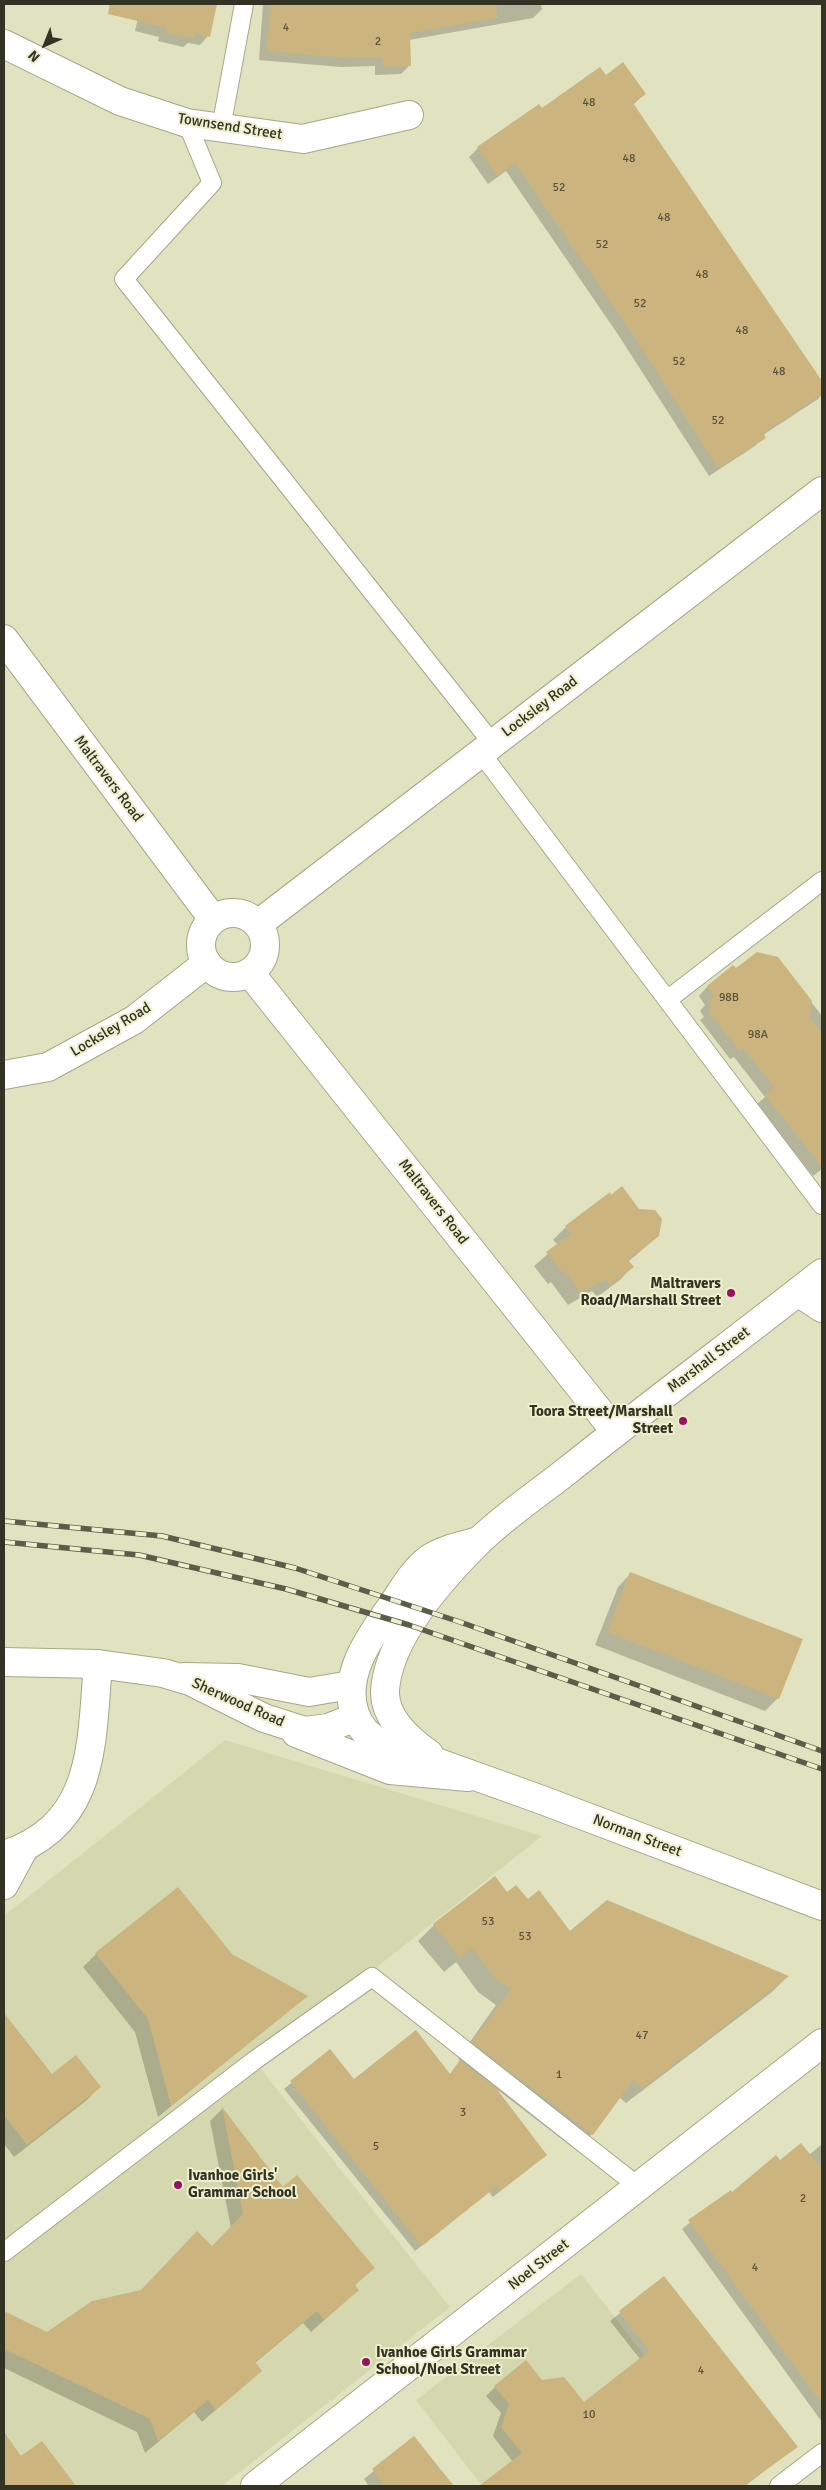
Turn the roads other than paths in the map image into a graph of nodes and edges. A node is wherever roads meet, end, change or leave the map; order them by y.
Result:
1 (244, 4) edge
2 (4, 44) edge
3 (409, 115) dead end
4 (187, 122) junction
5 (221, 128) junction
6 (822, 491) edge
7 (4, 638) edge
8 (486, 749) junction
9 (822, 881) edge
10 (213, 919) junction
11 (258, 924) junction
12 (207, 963) junction
13 (250, 972) junction
14 (667, 1000) junction
15 (4, 1075) edge
16 (822, 1205) edge
17 (822, 1273) edge
18 (798, 1292) junction
19 (822, 1308) edge
20 (616, 1431) junction
21 (479, 1541) junction
22 (4, 1662) edge
23 (98, 1664) junction
24 (177, 1677) junction
25 (351, 1684) junction
26 (386, 1699) junction
27 (356, 1717) junction
28 (264, 1718) junction
29 (452, 1767) junction
30 (482, 1778) junction
31 (14, 1852) edge
32 (4, 1885) edge
33 (822, 1906) edge
34 (822, 2043) edge
35 (639, 2186) junction
36 (4, 2252) edge
37 (822, 2453) edge
38 (255, 2486) edge
39 (779, 2486) edge

1 - 5 lane
2 - 4 street, Townsend Street
3 - 5 street, Townsend Street
4 - 5 street, Townsend Street
4 - 8 lane
6 - 8 street, Locksley Road
7 - 10 street, Maltravers Road
8 - 11 street, Locksley Road
8 - 14 lane
9 - 14 lane
10 - 11 street
10 - 12 street
11 - 13 street
12 - 13 street
12 - 15 street, Locksley Road
13 - 20 street, Maltravers Road
14 - 16 lane
17 - 18 street, Marshall Street
18 - 19 street
18 - 20 street, Marshall Street
20 - 21 street, Marshall Street
21 - 25 street, Marshall Street
21 - 26 street, Marshall Street
22 - 23 street, Sherwood Road
23 - 24 street, Sherwood Road
23 - 31 street
24 - 25 street, Sherwood Road
24 - 28 street, Sherwood Road
25 - 26 street
25 - 27 street, Norman Street
26 - 27 street, Sherwood Road
26 - 29 street, Norman Street
27 - 28 street, Sherwood Road
27 - 29 street, Norman Street
28 - 30 street
29 - 30 street, Norman Street
30 - 33 street, Norman Street
31 - 32 street
34 - 35 street, Noel Street
35 - 36 lane
35 - 38 street, Noel Street
37 - 39 lane

